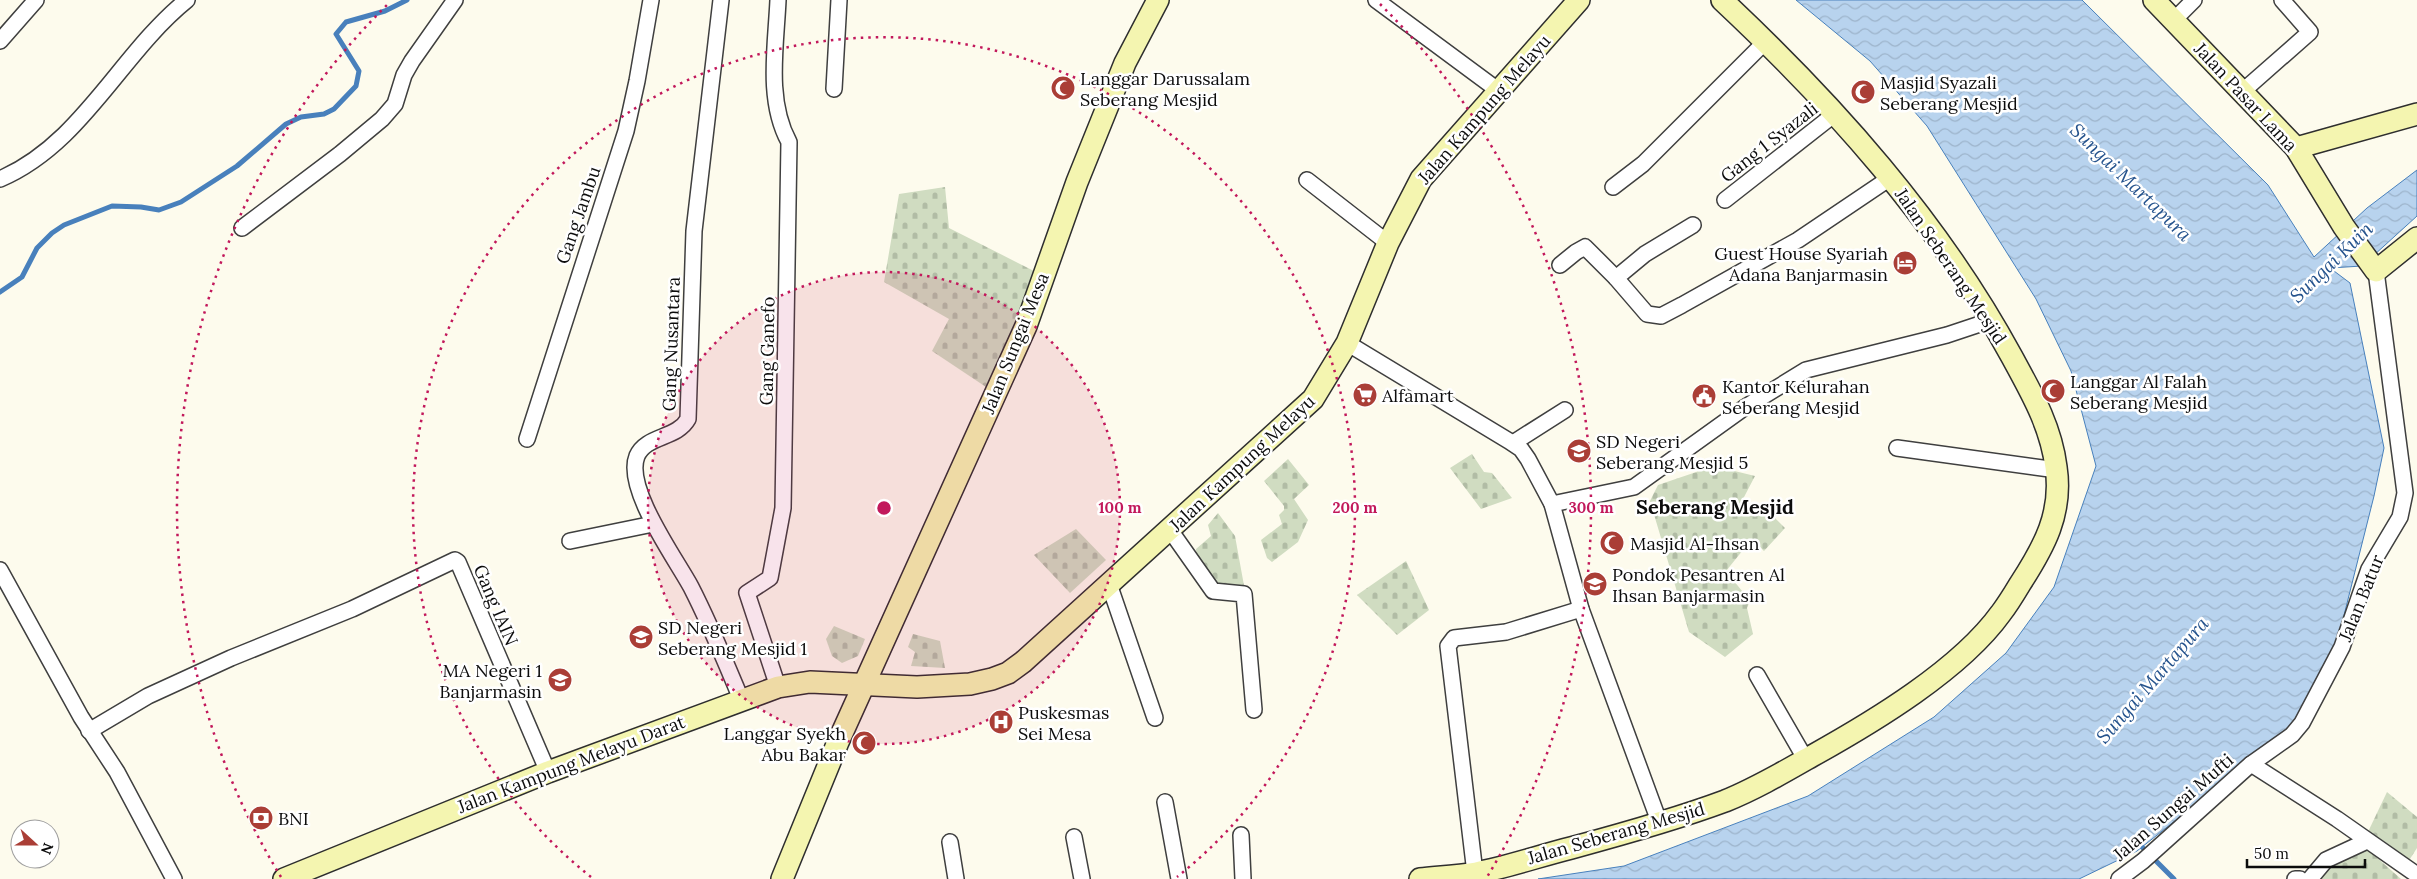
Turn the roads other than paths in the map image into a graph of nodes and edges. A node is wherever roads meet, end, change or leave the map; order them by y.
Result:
1 (36, 0) edge
2 (187, 0) edge
3 (455, 0) edge
4 (651, 0) edge
5 (720, 0) edge
6 (778, 0) edge
7 (839, 0) edge
8 (1158, 0) edge
9 (1376, 0) edge
10 (1579, 0) edge
11 (1722, 0) edge
12 (2154, 0) edge
13 (2194, 0) edge
14 (2282, 0) edge
15 (2174, 20) junction
16 (0, 41) edge
17 (1766, 41) junction
18 (834, 88) dead end
19 (1498, 91) junction
20 (2243, 91) junction
21 (1836, 113) junction
22 (2417, 114) edge
23 (2296, 148) junction
24 (1890, 178) junction
25 (0, 179) edge
26 (1307, 180) dead end
27 (1613, 188) dead end
28 (1725, 200) dead end
29 (1693, 225) dead end
30 (242, 228) dead end
31 (2417, 238) edge
32 (1388, 243) junction
33 (1560, 265) dead end
34 (2371, 265) junction
35 (1616, 278) junction
36 (1992, 320) junction
37 (1346, 343) junction
38 (1565, 410) dead end
39 (527, 439) dead end
40 (1512, 443) junction
41 (1897, 448) dead end
42 (2057, 470) junction
43 (1552, 504) junction
44 (654, 524) junction
45 (1170, 530) junction
46 (570, 541) dead end
47 (0, 570) edge
48 (1109, 584) junction
49 (1581, 609) junction
50 (1757, 675) dead end
51 (865, 683) junction
52 (778, 687) junction
53 (742, 699) junction
54 (1254, 710) dead end
55 (1155, 718) dead end
56 (89, 731) junction
57 (1806, 760) junction
58 (2252, 764) junction
59 (548, 772) junction
60 (1165, 802) dead end
61 (1660, 824) junction
62 (1241, 835) dead end
63 (1074, 837) dead end
64 (2367, 841) junction
65 (950, 842) dead end
66 (1475, 873) junction
67 (2417, 875) edge
68 (174, 879) edge
69 (284, 879) edge
70 (782, 879) edge
71 (956, 879) edge
72 (1082, 879) edge
73 (1179, 879) edge
74 (1243, 879) edge
75 (1420, 879) edge
76 (2119, 879) edge
77 (2295, 879) edge
78 (2300, 879) edge
79 (2310, 879) edge

1 - 16 street
2 - 25 street
3 - 30 street
4 - 39 street, Gang Jambu
5 - 44 street, Gang Nusantara
6 - 52 street, Gang Ganefo
7 - 18 street
8 - 51 main road, Jalan Sungai Mesa
9 - 19 street
10 - 19 main road, Jalan Kampung Melayu
11 - 17 main road, Jalan Seberang Mesjid
12 - 15 main road, Jalan Pasar Lama
13 - 15 street
14 - 20 street
15 - 20 main road, Jalan Pasar Lama
17 - 21 main road, Jalan Seberang Mesjid
17 - 27 street
19 - 32 main road, Jalan Kampung Melayu
20 - 23 main road, Jalan Pasar Lama
21 - 24 main road, Jalan Seberang Mesjid
21 - 28 street, Gang 1 Syazali
22 - 23 main road
23 - 34 main road, Jalan Pasar Lama
24 - 35 street
24 - 36 main road, Jalan Seberang Mesjid
26 - 32 street
29 - 35 street
31 - 34 main road
32 - 37 main road, Jalan Kampung Melayu
33 - 35 street
34 - 58 street, Jalan Batur
36 - 42 main road, Jalan Seberang Mesjid
36 - 43 street
37 - 40 street
37 - 45 main road, Jalan Kampung Melayu
38 - 40 street
40 - 43 street
41 - 42 street
42 - 57 main road, Jalan Seberang Mesjid
43 - 49 street
44 - 46 street
44 - 53 street, Gang Nusantara
45 - 48 main road, Jalan Kampung Melayu
45 - 54 street
47 - 56 street
48 - 51 main road, Jalan Kampung Melayu
48 - 55 street
49 - 61 street
49 - 66 street
50 - 57 street
51 - 52 main road, Jalan Kampung Melayu Darat
51 - 70 main road
52 - 53 main road, Jalan Kampung Melayu Darat
53 - 59 main road, Jalan Kampung Melayu Darat
56 - 59 street, Gang IAIN
56 - 68 street
57 - 61 main road, Jalan Seberang Mesjid
58 - 64 street
58 - 76 street, Jalan Sungai Mufti
59 - 69 main road, Jalan Kampung Melayu Darat
60 - 73 street
61 - 66 main road, Jalan Seberang Mesjid
62 - 74 street
63 - 72 street
64 - 67 street
64 - 79 street
65 - 71 street
66 - 75 main road, Jalan Seberang Mesjid
77 - 78 street

